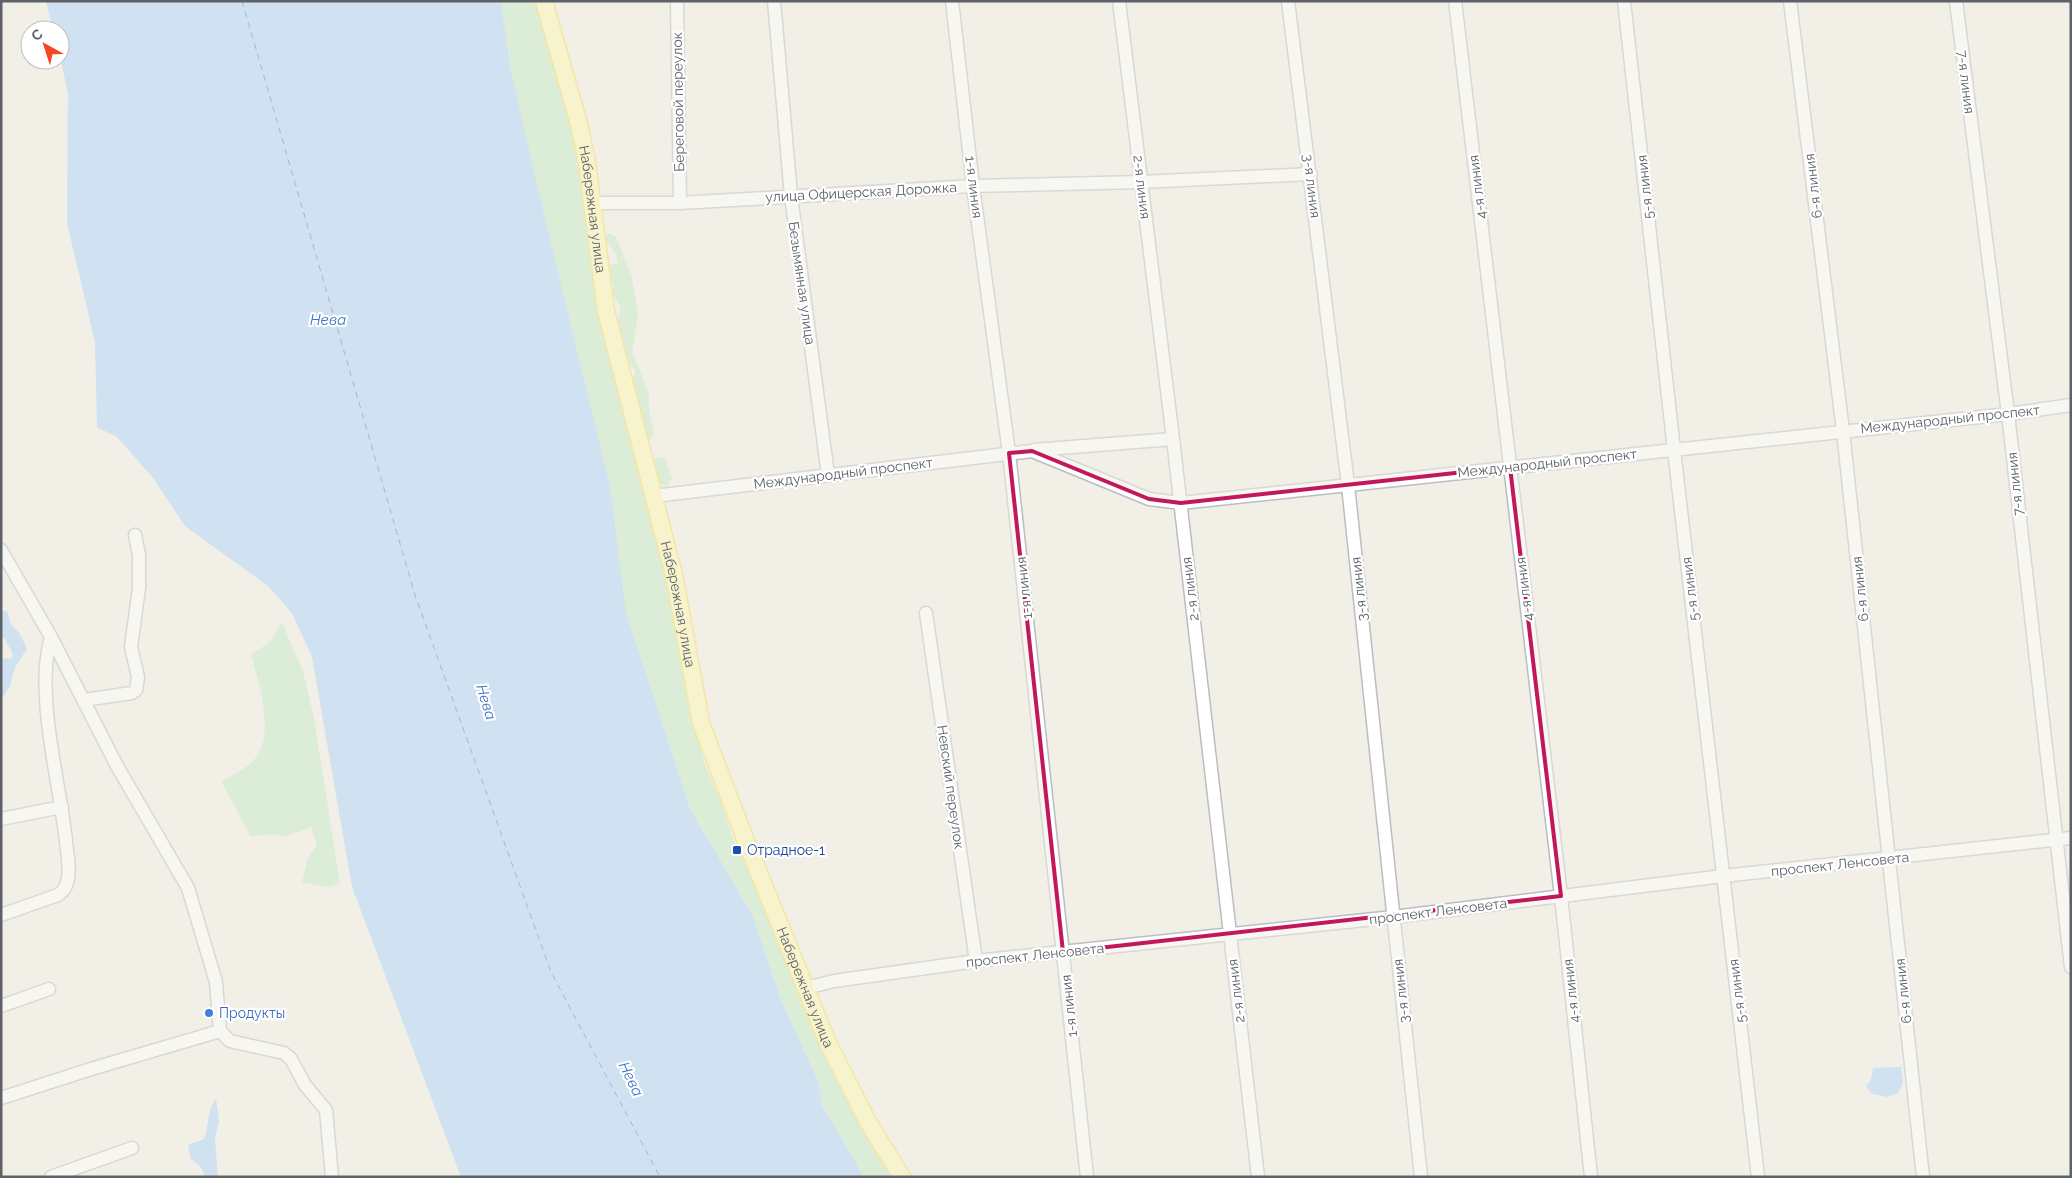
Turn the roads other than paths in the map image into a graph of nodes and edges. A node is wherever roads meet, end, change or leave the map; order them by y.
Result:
1 (544, 1) edge
2 (677, 1) edge
3 (774, 1) edge
4 (952, 1) edge
5 (1119, 1) edge
6 (1288, 1) edge
7 (1455, 1) edge
8 (1624, 1) edge
9 (1790, 1) edge
10 (1956, 1) edge
11 (1311, 174) junction
12 (1141, 182) junction
13 (973, 186) junction
14 (790, 196) junction
15 (592, 203) junction
16 (680, 203) junction
17 (2071, 405) edge
18 (2008, 414) junction
19 (1843, 431) junction
20 (1173, 439) junction
21 (1674, 450) junction
22 (1032, 451) junction
23 (1010, 453) junction
24 (1510, 467) junction
25 (828, 475) junction
26 (1348, 485) junction
27 (654, 496) junction
28 (1181, 503) junction
29 (135, 535) dead end
30 (2, 552) edge
31 (926, 613) dead end
32 (51, 637) junction
33 (84, 700) junction
34 (62, 806) junction
35 (1, 819) edge
36 (2071, 838) edge
37 (2055, 840) junction
38 (1888, 858) junction
39 (1723, 876) junction
40 (1561, 896) junction
41 (1, 914) edge
42 (1393, 917) junction
43 (1230, 934) junction
44 (1063, 952) junction
45 (976, 961) junction
46 (2071, 967) edge
47 (49, 988) dead end
48 (806, 988) junction
49 (1, 1006) edge
50 (220, 1031) junction
51 (1, 1098) edge
52 (132, 1148) dead end
53 (51, 1177) edge
54 (332, 1177) edge
55 (902, 1177) edge
56 (1087, 1177) edge
57 (1258, 1177) edge
58 (1420, 1177) edge
59 (1591, 1177) edge
60 (1758, 1177) edge
61 (1923, 1177) edge

1 - 15 main road, Набережная улица
2 - 16 street, Береговой переулок
3 - 14 street, Безымянная улица
4 - 13 street, 1-я линия
5 - 12 street, 2-я линия
6 - 11 street, 3-я линия
7 - 24 street, 4-я линия
8 - 21 street, 5-я линия
9 - 19 street, 6-я линия
10 - 18 street, 7-я линия
11 - 12 street, улица Офицерская Дорожка
11 - 26 street, 3-я линия
12 - 13 street, улица Офицерская Дорожка
12 - 20 street, 2-я линия
13 - 14 street, улица Офицерская Дорожка
13 - 23 street, 1-я линия
14 - 16 street, улица Офицерская Дорожка
14 - 25 street, Безымянная улица
15 - 16 street, улица Офицерская Дорожка
15 - 27 main road, Набережная улица
17 - 18 street, Международный проспект
18 - 19 street, Международный проспект
18 - 37 street, 7-я линия
19 - 21 street, Международный проспект
19 - 38 street, 6-я линия
20 - 22 street, Международный проспект
20 - 28 street, 2-я линия
21 - 24 street, Международный проспект
21 - 39 street, 5-я линия
22 - 23 street, Международный проспект
22 - 28 street, Международный проспект
23 - 25 street, Международный проспект
23 - 44 street, 1-я линия
24 - 26 street, Международный проспект
24 - 40 street, 4-я линия
25 - 27 street, Международный проспект
26 - 28 street, Международный проспект
26 - 42 street, 3-я линия
27 - 48 main road, Набережная улица
28 - 43 street, 2-я линия
29 - 33 street
30 - 32 street
31 - 45 street, Невский переулок
32 - 33 street
32 - 34 street
33 - 50 street
34 - 35 street
34 - 41 street
36 - 37 street, проспект Ленсовета
37 - 38 street, проспект Ленсовета
37 - 46 street, 7-я линия
38 - 39 street, проспект Ленсовета
38 - 61 street, 6-я линия
39 - 40 street, проспект Ленсовета
39 - 60 street, 5-я линия
40 - 42 street, проспект Ленсовета
40 - 59 street, 4-я линия
42 - 43 street, проспект Ленсовета
42 - 58 street, 3-я линия
43 - 44 street, проспект Ленсовета
43 - 57 street, 2-я линия
44 - 45 street, проспект Ленсовета
44 - 56 street, 1-я линия
45 - 48 street, проспект Ленсовета
47 - 49 street
48 - 55 main road, Набережная улица
50 - 51 street
50 - 54 street
52 - 53 street

